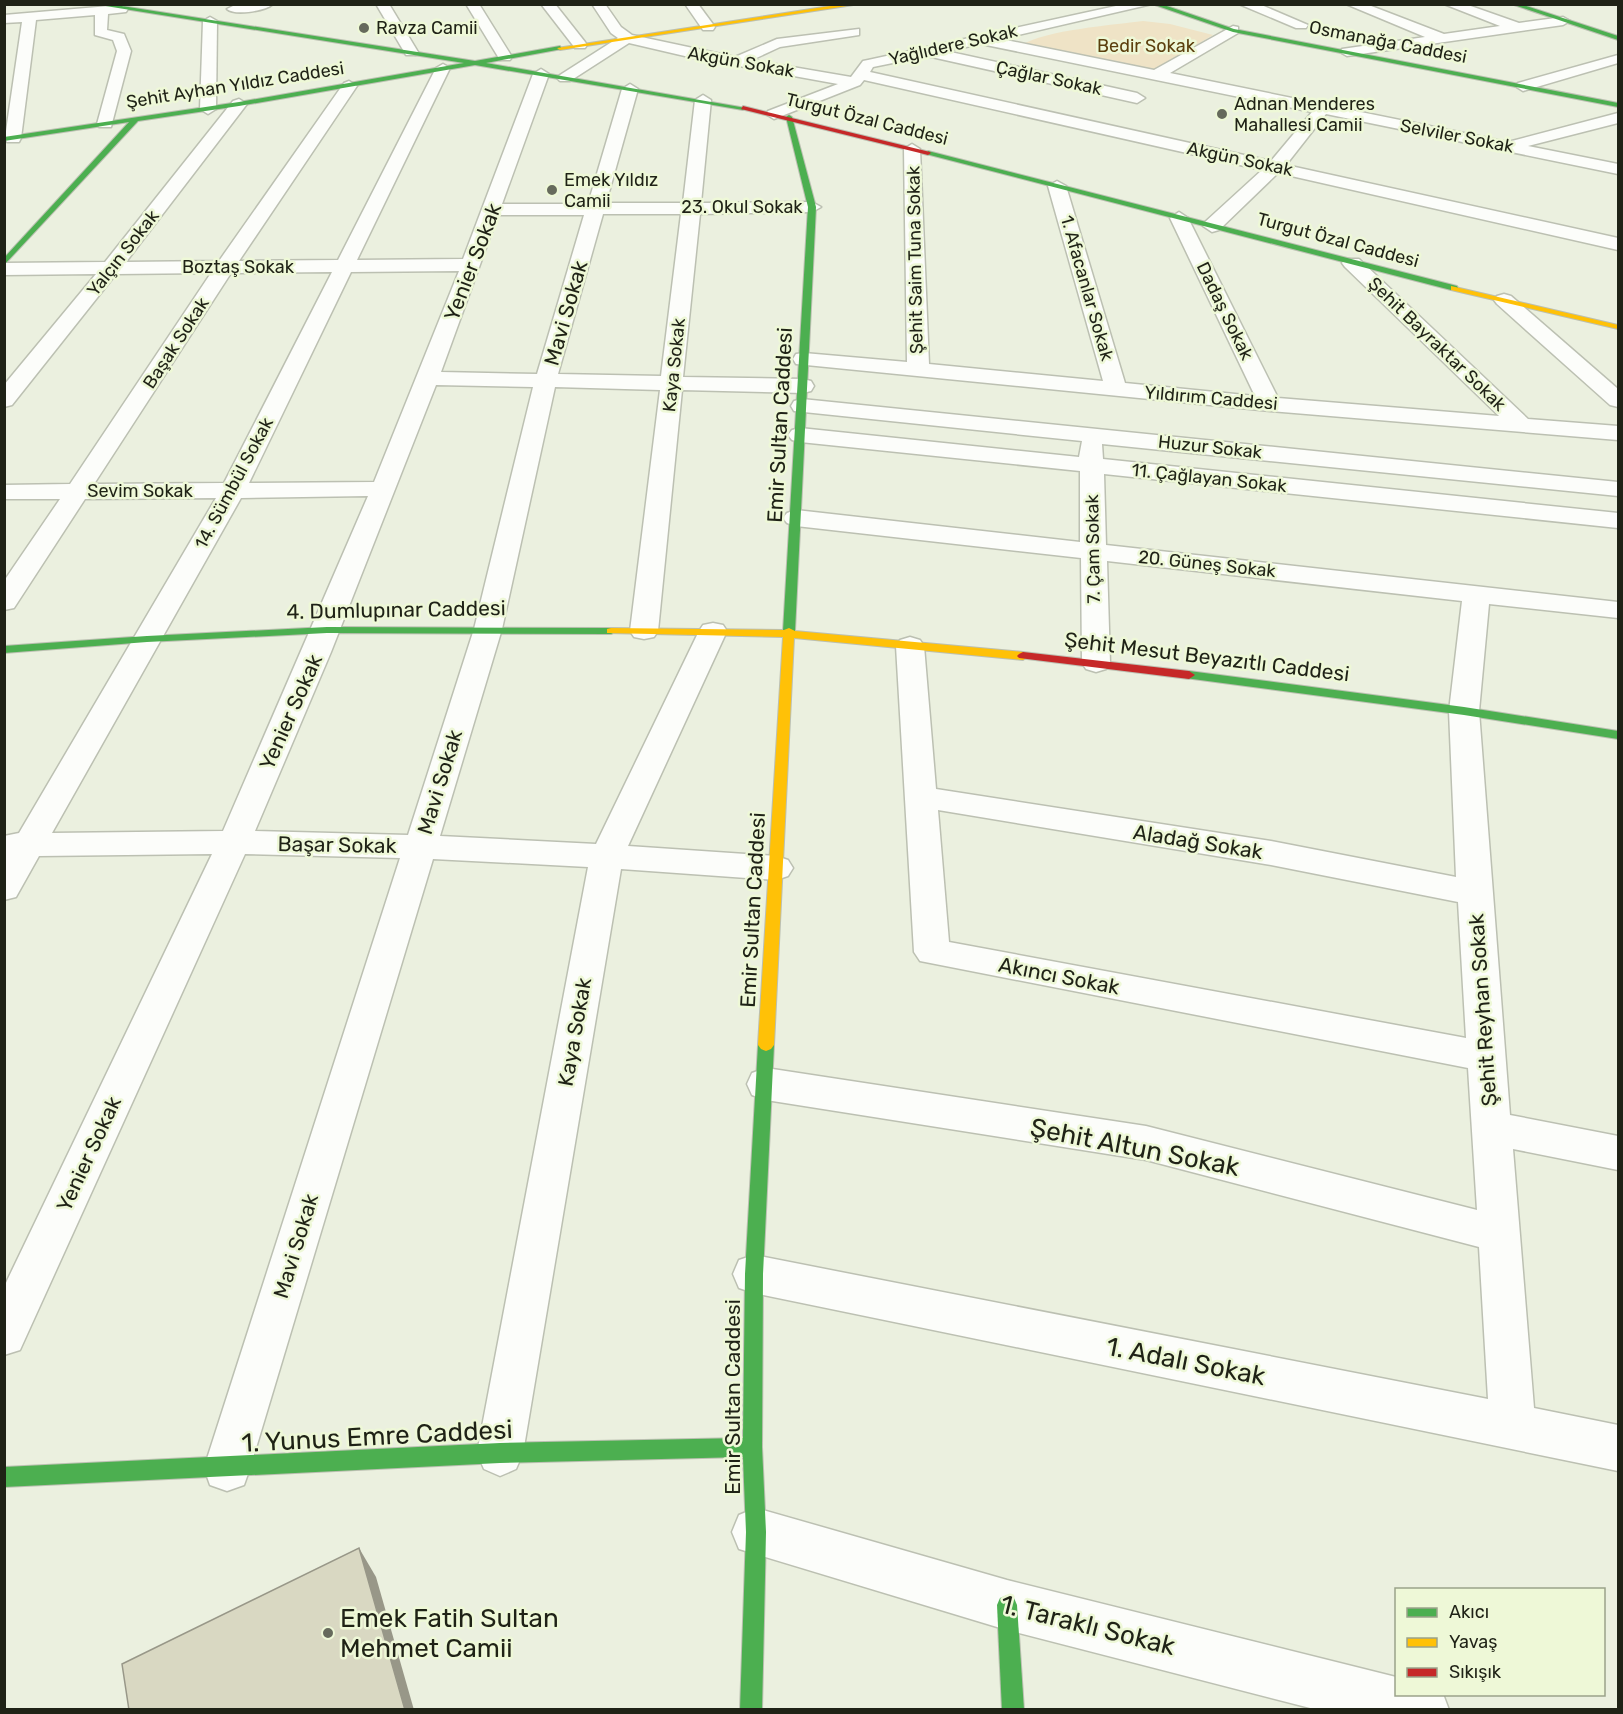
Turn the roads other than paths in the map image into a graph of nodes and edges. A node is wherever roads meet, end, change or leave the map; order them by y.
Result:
1 (267, 4) edge
2 (382, 4) edge
3 (472, 4) edge
4 (548, 4) edge
5 (598, 4) edge
6 (691, 4) edge
7 (1146, 4) edge
8 (1154, 4) edge
9 (1245, 4) edge
10 (1352, 4) edge
11 (1450, 4) edge
12 (1513, 4) edge
13 (855, 5) edge
14 (98, 7) edge
15 (233, 7) edge
16 (121, 9) joint
17 (800, 9) edge
18 (1538, 13) joint
19 (1562, 14) junction
20 (30, 16) junction
21 (4, 19) edge
22 (210, 21) junction
23 (1301, 25) dead end
24 (244, 27) junction
25 (708, 27) junction
26 (1518, 28) junction
27 (1233, 30) junction
28 (854, 32) dead end
29 (627, 38) junction
30 (1444, 38) junction
31 (1618, 38) edge
32 (978, 39) junction
33 (580, 45) junction
34 (925, 51) junction
35 (411, 52) junction
36 (1347, 52) junction
37 (505, 57) junction
38 (1618, 59) edge
39 (736, 61) junction
40 (470, 63) junction
41 (443, 68) junction
42 (553, 76) junction
43 (1164, 77) junction
44 (858, 79) junction
45 (349, 86) junction
46 (1523, 86) junction
47 (630, 89) junction
48 (1137, 98) junction
49 (703, 100) junction
50 (239, 104) junction
51 (1618, 105) edge
52 (208, 109) junction
53 (1322, 109) junction
54 (774, 114) junction
55 (789, 117) junction
56 (1618, 118) edge
57 (136, 119) junction
58 (105, 124) junction
59 (1088, 126) junction
60 (34, 134) junction
61 (9, 138) edge
62 (1507, 146) junction
63 (912, 149) junction
64 (12, 154) dead end
65 (1275, 167) junction
66 (1618, 169) edge
67 (1057, 186) junction
68 (691, 207) junction
69 (812, 207) junction
70 (596, 208) junction
71 (493, 210) junction
72 (1179, 218) junction
73 (1212, 226) junction
74 (1618, 244) edge
75 (4, 263) edge
76 (1352, 263) junction
77 (472, 266) junction
78 (225, 267) junction
79 (345, 267) junction
80 (111, 268) junction
81 (4, 269) edge
82 (1504, 300) junction
83 (1618, 327) edge
84 (804, 359) junction
85 (918, 370) junction
86 (428, 378) junction
87 (546, 379) junction
88 (673, 382) junction
89 (1116, 389) junction
90 (802, 396) junction
91 (4, 400) edge
92 (1618, 400) edge
93 (1270, 404) junction
94 (1521, 425) junction
95 (1618, 433) edge
96 (800, 435) junction
97 (1090, 435) junction
98 (1091, 466) junction
99 (383, 489) junction
100 (1618, 489) edge
101 (233, 490) junction
102 (80, 491) junction
103 (4, 492) edge
104 (796, 518) junction
105 (1618, 520) edge
106 (1093, 551) junction
107 (1476, 594) junction
108 (4, 602) edge
109 (1618, 610) edge
110 (488, 629) junction
111 (327, 630) junction
112 (644, 631) junction
113 (713, 632) junction
114 (789, 634) junction
115 (147, 639) junction
116 (910, 646) junction
117 (4, 650) edge
118 (1096, 663) junction
119 (1464, 711) junction
120 (1618, 735) edge
121 (921, 797) junction
122 (234, 842) junction
123 (17, 845) edge
124 (420, 847) junction
125 (607, 855) junction
126 (776, 868) junction
127 (4, 888) edge
128 (1474, 893) junction
129 (1487, 1057) junction
130 (765, 1084) junction
131 (1492, 1128) junction
132 (1618, 1154) edge
133 (1500, 1234) junction
134 (754, 1274) junction
135 (4, 1335) edge
136 (1513, 1427) junction
137 (752, 1447) junction
138 (1618, 1448) edge
139 (500, 1453) junction
140 (227, 1468) junction
141 (4, 1478) edge
142 (756, 1532) junction
143 (1007, 1605) junction
144 (751, 1710) edge
145 (1013, 1710) edge
146 (1423, 1710) edge

1 - 15 street
2 - 35 street
3 - 37 street
4 - 33 street
5 - 29 street
6 - 25 street
7 - 32 street, Yağlıdere Sokak
8 - 27 street, Osmanağa Caddesi
9 - 23 street
10 - 30 street
11 - 26 street
12 - 18 street
13 - 17 street, Şehit Ayhan Yıldız Caddesi
14 - 16 street
14 - 20 street
14 - 58 street
15 - 24 street
16 - 22 street, Turgut Özal Caddesi
17 - 25 street, Şehit Ayhan Yıldız Caddesi
18 - 19 street
19 - 26 street
19 - 31 street
20 - 21 street
20 - 61 street
22 - 24 street, Turgut Özal Caddesi
22 - 52 street
24 - 35 street, Turgut Özal Caddesi
25 - 29 street, Şehit Ayhan Yıldız Caddesi
26 - 30 street
27 - 36 street, Osmanağa Caddesi
27 - 43 street
28 - 39 street
29 - 33 street, Şehit Ayhan Yıldız Caddesi
29 - 39 street, Akgün Sokak
29 - 42 street
30 - 36 street
32 - 34 street, Yağlıdere Sokak
32 - 43 street, Selviler Sokak
33 - 37 street, Şehit Ayhan Yıldız Caddesi
34 - 44 street, Yağlıdere Sokak
34 - 48 street, Çağlar Sokak
35 - 40 street, Turgut Özal Caddesi
36 - 46 street, Osmanağa Caddesi
37 - 40 street, Şehit Ayhan Yıldız Caddesi
38 - 46 street
39 - 44 street, Akgün Sokak
40 - 41 street, Şehit Ayhan Yıldız Caddesi
40 - 42 street, Turgut Özal Caddesi
41 - 45 street, Şehit Ayhan Yıldız Caddesi
41 - 79 street, 14. Sümbül Sokak
42 - 47 street, Turgut Özal Caddesi
42 - 71 street, Yenier Sokak
43 - 48 street
43 - 53 street, Selviler Sokak
44 - 54 street, Yağlıdere Sokak
44 - 59 street, Akgün Sokak
45 - 50 street, Şehit Ayhan Yıldız Caddesi
45 - 78 street, Başak Sokak
46 - 51 street, Osmanağa Caddesi
47 - 49 street, Turgut Özal Caddesi
47 - 70 street, Mavi Sokak
48 - 59 street
49 - 54 street, Turgut Özal Caddesi
49 - 68 street, Kaya Sokak
50 - 52 street, Şehit Ayhan Yıldız Caddesi
50 - 80 street, Yalçın Sokak
52 - 57 street, Şehit Ayhan Yıldız Caddesi
53 - 62 street, Selviler Sokak
53 - 65 street
54 - 55 street, Turgut Özal Caddesi
55 - 63 street, Turgut Özal Caddesi
55 - 69 street, Emir Sultan Caddesi
56 - 62 street
57 - 58 street, Şehit Ayhan Yıldız Caddesi
57 - 75 street
58 - 60 street, Şehit Ayhan Yıldız Caddesi
59 - 65 street, Akgün Sokak
60 - 61 street, Şehit Ayhan Yıldız Caddesi
60 - 64 street
62 - 66 street, Selviler Sokak
63 - 67 street, Turgut Özal Caddesi
63 - 85 street, Şehit Saim Tuna Sokak
65 - 73 street
65 - 74 street, Akgün Sokak
67 - 72 street, Turgut Özal Caddesi
67 - 89 street, 1. Afacanlar Sokak
68 - 69 street, 23. Okul Sokak
68 - 70 street, 23. Okul Sokak
68 - 88 street, Kaya Sokak
69 - 84 street, Emir Sultan Caddesi
70 - 71 street, 23. Okul Sokak
70 - 87 street, Mavi Sokak
71 - 77 street, Yenier Sokak
72 - 73 street, Turgut Özal Caddesi
72 - 93 street, Dadaş Sokak
73 - 76 street, Turgut Özal Caddesi
76 - 82 street, Turgut Özal Caddesi
76 - 94 street, Şehit Bayraktar Sokak
77 - 79 street, Boztaş Sokak
77 - 86 street, Yenier Sokak
78 - 79 street, Boztaş Sokak
78 - 80 street, Boztaş Sokak
78 - 102 street, Başak Sokak
79 - 101 street, 14. Sümbül Sokak
80 - 81 street, Boztaş Sokak
80 - 91 street, Yalçın Sokak
82 - 83 street, Turgut Özal Caddesi
82 - 92 street
84 - 85 street, Yıldırım Caddesi
84 - 90 street, Emir Sultan Caddesi
85 - 89 street, Yıldırım Caddesi
86 - 87 street, Huzur Sokak
86 - 99 street, Yenier Sokak
87 - 88 street, Huzur Sokak
87 - 110 street, Mavi Sokak
88 - 90 street, Huzur Sokak
88 - 112 street, Kaya Sokak
89 - 93 street, Yıldırım Caddesi
90 - 96 street, Emir Sultan Caddesi
90 - 97 street, Huzur Sokak
93 - 94 street, Yıldırım Caddesi
94 - 95 street, Yıldırım Caddesi
96 - 98 street, 11. Çağlayan Sokak
96 - 104 street, Emir Sultan Caddesi
97 - 98 street, 7. Çam Sokak
97 - 100 street, Huzur Sokak
98 - 105 street, 11. Çağlayan Sokak
98 - 106 street, 7. Çam Sokak
99 - 101 street, Sevim Sokak
99 - 111 street, Yenier Sokak
101 - 102 street, Sevim Sokak
101 - 115 street, 14. Sümbül Sokak
102 - 103 street, Sevim Sokak
102 - 108 street, Başak Sokak
104 - 106 street, 20. Güneş Sokak
104 - 114 street, Emir Sultan Caddesi
106 - 107 street, 20. Güneş Sokak
106 - 118 street, 7. Çam Sokak
107 - 109 street, 20. Güneş Sokak
107 - 119 street, Şehit Reyhan Sokak
110 - 111 street, 4. Dumlupınar Caddesi
110 - 112 street, 4. Dumlupınar Caddesi
110 - 124 street, Mavi Sokak
111 - 115 street, 4. Dumlupınar Caddesi
111 - 122 street, Yenier Sokak
112 - 113 street, 4. Dumlupınar Caddesi
113 - 114 street, 4. Dumlupınar Caddesi
113 - 125 street, Kaya Sokak
114 - 116 street, Şehit Mesut Beyazıtlı Caddesi
114 - 126 street, Emir Sultan Caddesi
115 - 117 street, 4. Dumlupınar Caddesi
115 - 123 street, 14. Sümbül Sokak
116 - 118 street, Şehit Mesut Beyazıtlı Caddesi
116 - 121 street, Akıncı Sokak
118 - 119 street, Şehit Mesut Beyazıtlı Caddesi
119 - 120 street, Şehit Mesut Beyazıtlı Caddesi
119 - 128 street, Şehit Reyhan Sokak
121 - 128 street, Aladağ Sokak
121 - 129 street, Akıncı Sokak
122 - 123 street, Başar Sokak
122 - 124 street, Başar Sokak
122 - 135 street, Yenier Sokak
123 - 127 street, 14. Sümbül Sokak
124 - 125 street, Başar Sokak
124 - 140 street, Mavi Sokak
125 - 126 street, Başar Sokak
125 - 139 street, Kaya Sokak
126 - 130 street, Emir Sultan Caddesi
128 - 129 street, Şehit Reyhan Sokak
129 - 131 street, Şehit Reyhan Sokak
130 - 133 street, Şehit Altun Sokak
130 - 134 street, Emir Sultan Caddesi
131 - 132 street
131 - 133 street, Şehit Reyhan Sokak
133 - 136 street, Şehit Reyhan Sokak
134 - 136 street, 1. Adalı Sokak
134 - 137 street, Emir Sultan Caddesi
136 - 138 street, 1. Adalı Sokak
137 - 139 street, 1. Yunus Emre Caddesi
137 - 142 street, Emir Sultan Caddesi
139 - 140 street, 1. Yunus Emre Caddesi
140 - 141 street, 1. Yunus Emre Caddesi
142 - 143 street, 1. Taraklı Sokak
142 - 144 street, Emir Sultan Caddesi
143 - 145 street
143 - 146 street, 1. Taraklı Sokak

